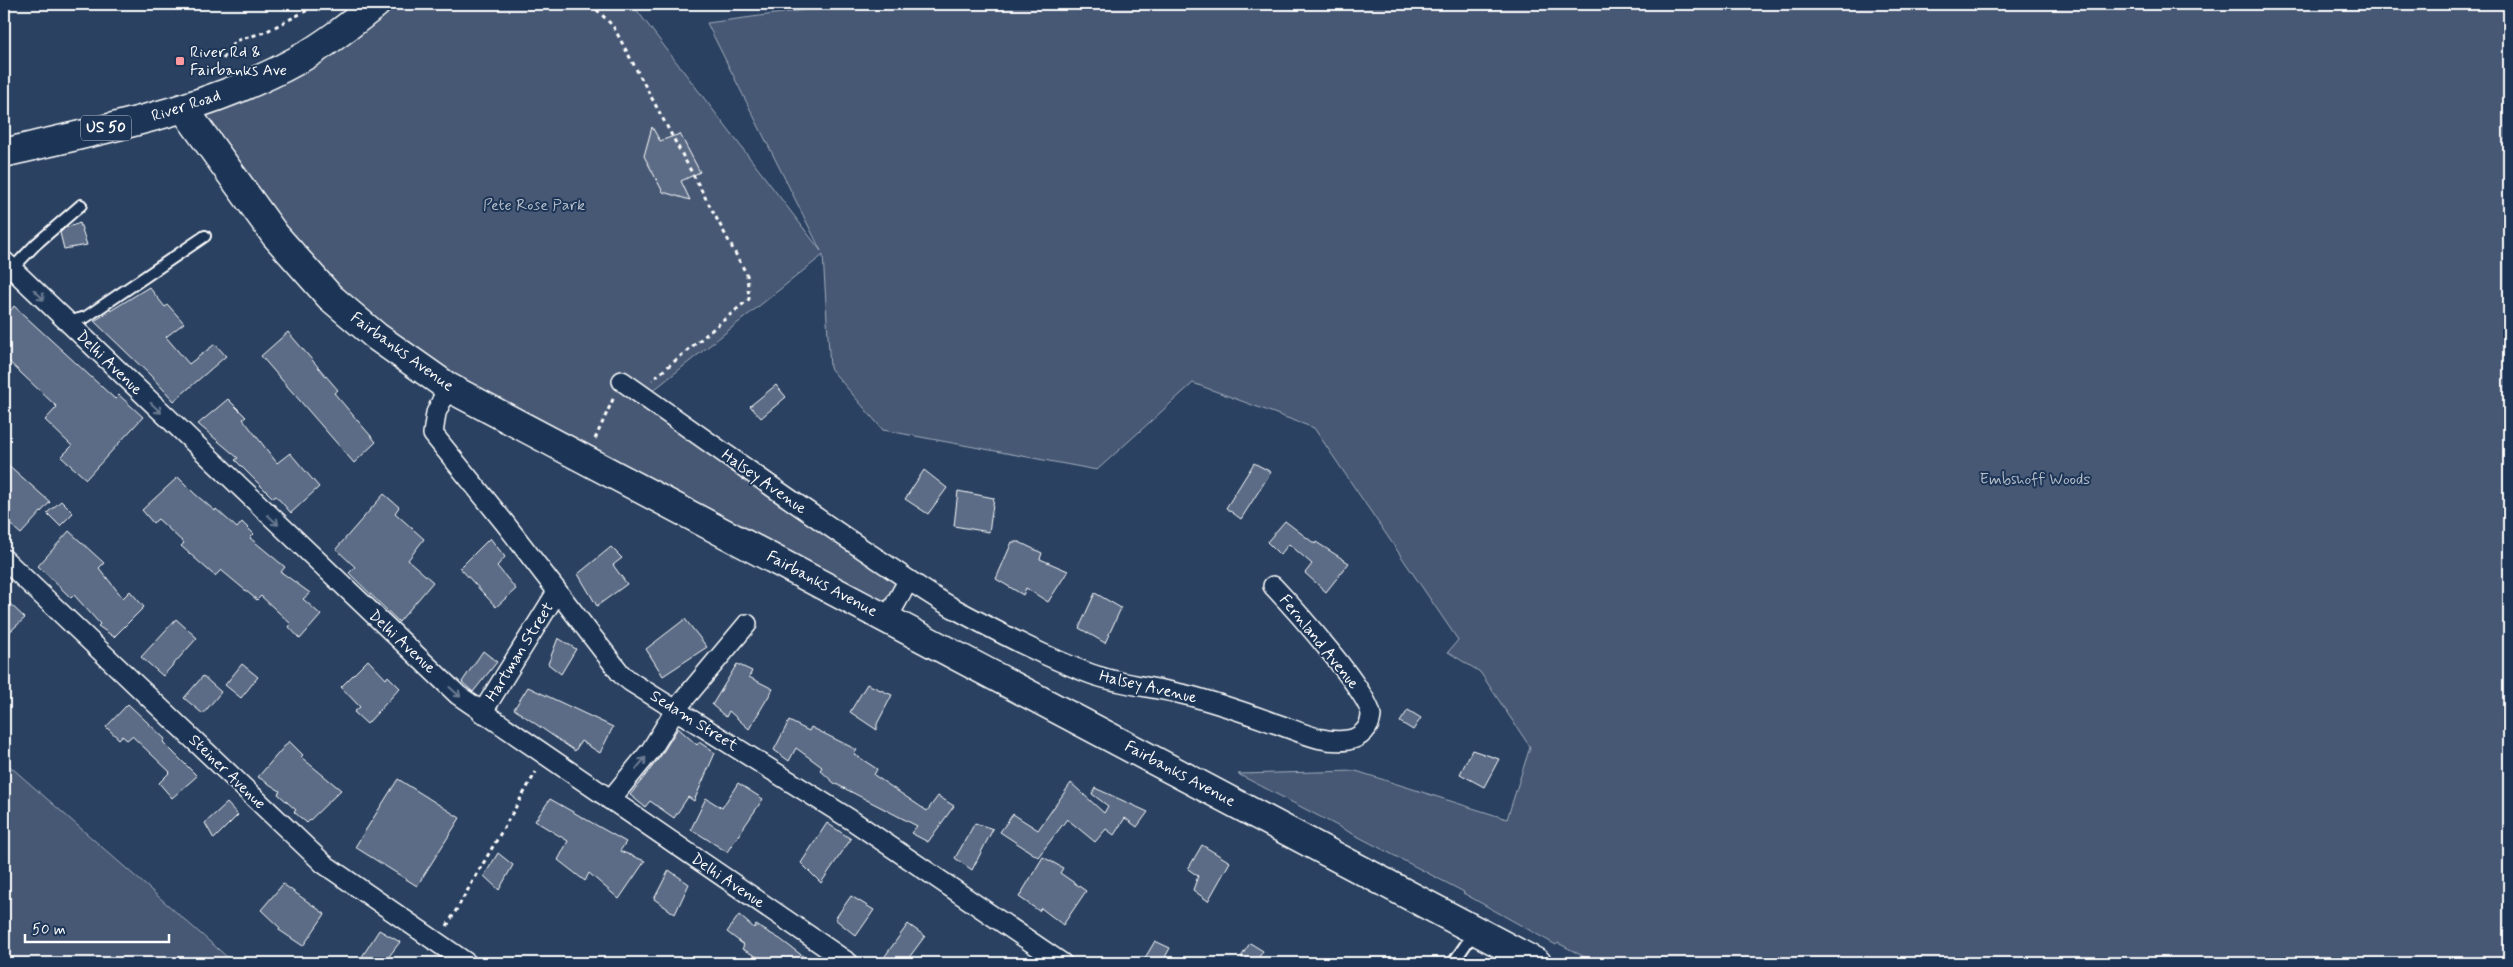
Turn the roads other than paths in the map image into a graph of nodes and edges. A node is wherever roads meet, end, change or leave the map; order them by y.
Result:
1 (376, 4) edge
2 (184, 109) junction
3 (4, 153) edge
4 (81, 205) dead end
5 (205, 236) dead end
6 (8, 265) edge
7 (67, 322) junction
8 (622, 381) road end
9 (448, 387) junction
10 (4, 559) edge
11 (908, 581) junction
12 (1273, 586) dead end
13 (557, 592) junction
14 (887, 619) junction
15 (747, 624) dead end
16 (1365, 698) joint
17 (676, 709) junction
18 (482, 712) junction
19 (610, 800) junction
20 (1475, 930) junction
21 (467, 963) edge
22 (849, 963) edge
23 (1062, 963) edge
24 (1453, 963) edge
25 (1537, 963) edge

1 - 2 street, River Road / US 50
2 - 3 street, River Road / US 50
2 - 9 street, Fairbanks Avenue
4 - 6 lane
5 - 7 lane
6 -> 7 street, Delhi Avenue
7 -> 18 street, Delhi Avenue
8 - 11 street, Halsey Avenue
9 - 13 street, Sedam Street
9 - 14 street, Fairbanks Avenue
10 - 21 street, Steiner Avenue
11 - 14 street
11 - 16 street, Halsey Avenue
12 - 16 street, Fernland Avenue
13 - 17 street, Sedam Street
13 - 18 street, Hartman Street
14 - 20 street, Fairbanks Avenue
15 - 17 street
19 -> 17 street
17 - 23 street, Sedam Street
18 - 19 street, Delhi Avenue
19 - 22 street, Delhi Avenue
20 - 24 lane
20 - 25 street, Fairbanks Avenue

